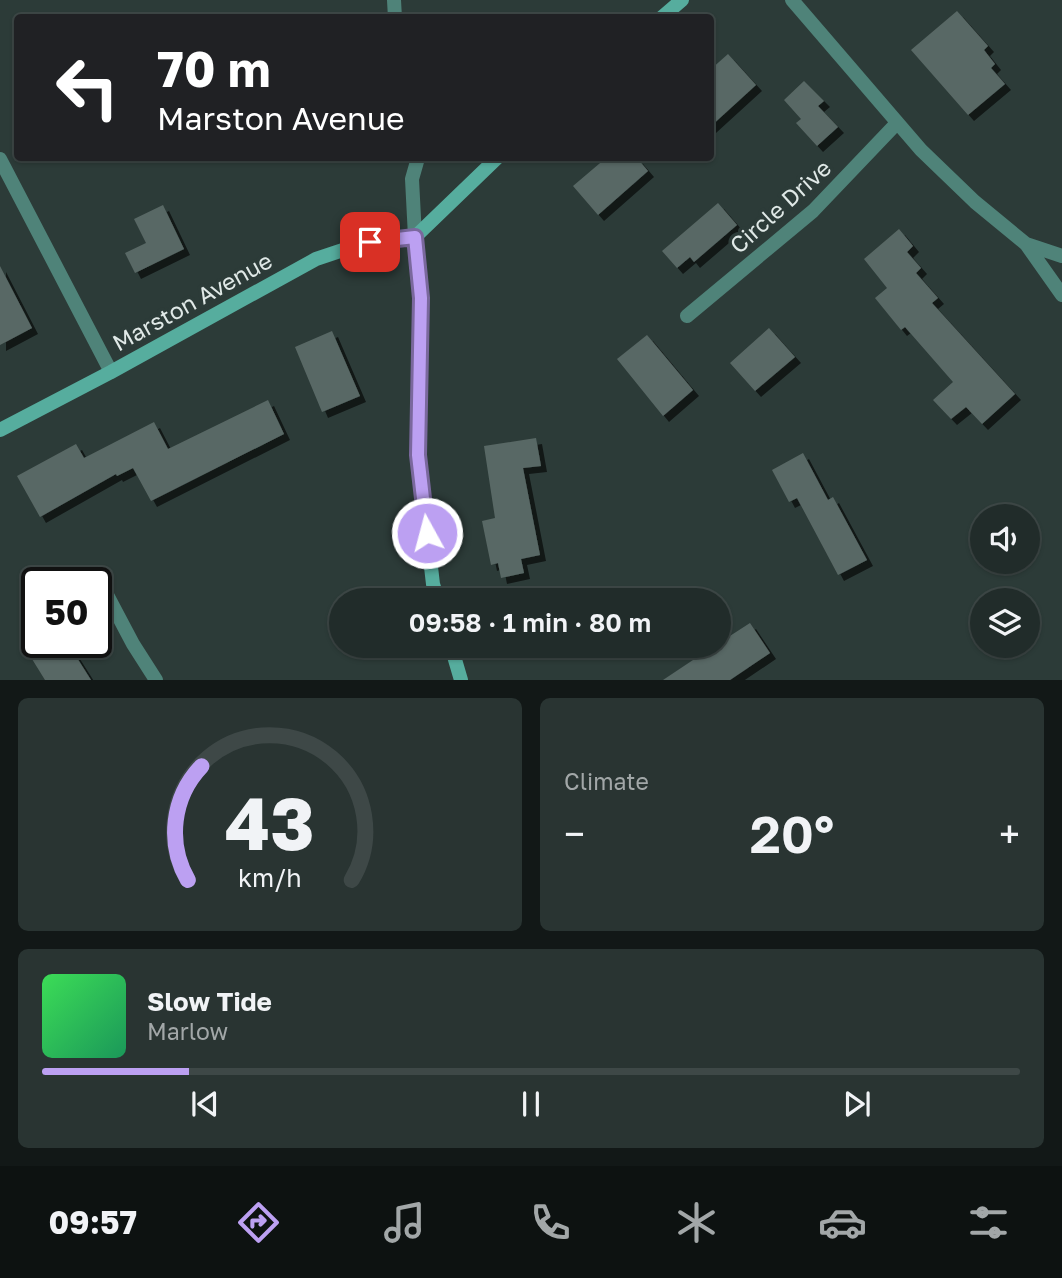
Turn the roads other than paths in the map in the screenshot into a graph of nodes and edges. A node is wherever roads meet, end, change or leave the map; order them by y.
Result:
1 (682, 0) edge
2 (792, 0) edge
3 (666, 14) edge
4 (896, 124) junction
5 (0, 159) edge
6 (417, 161) edge
7 (494, 161) edge
8 (415, 237) junction
9 (1026, 244) junction
10 (1062, 256) edge
11 (1062, 295) edge
12 (687, 316) dead end
13 (111, 372) junction
14 (0, 430) edge
15 (434, 588) edge
16 (112, 605) edge
17 (454, 658) edge
18 (460, 679) edge
19 (156, 680) edge

1 - 3 main road
2 - 4 street
4 - 9 street
4 - 12 street, Circle Drive
5 - 13 street
6 - 8 street
7 - 8 main road
8 - 13 main road, Marston Avenue
8 - 15 main road
9 - 10 street
9 - 11 street
13 - 14 main road, Marston Avenue
16 - 19 street
17 - 18 main road

